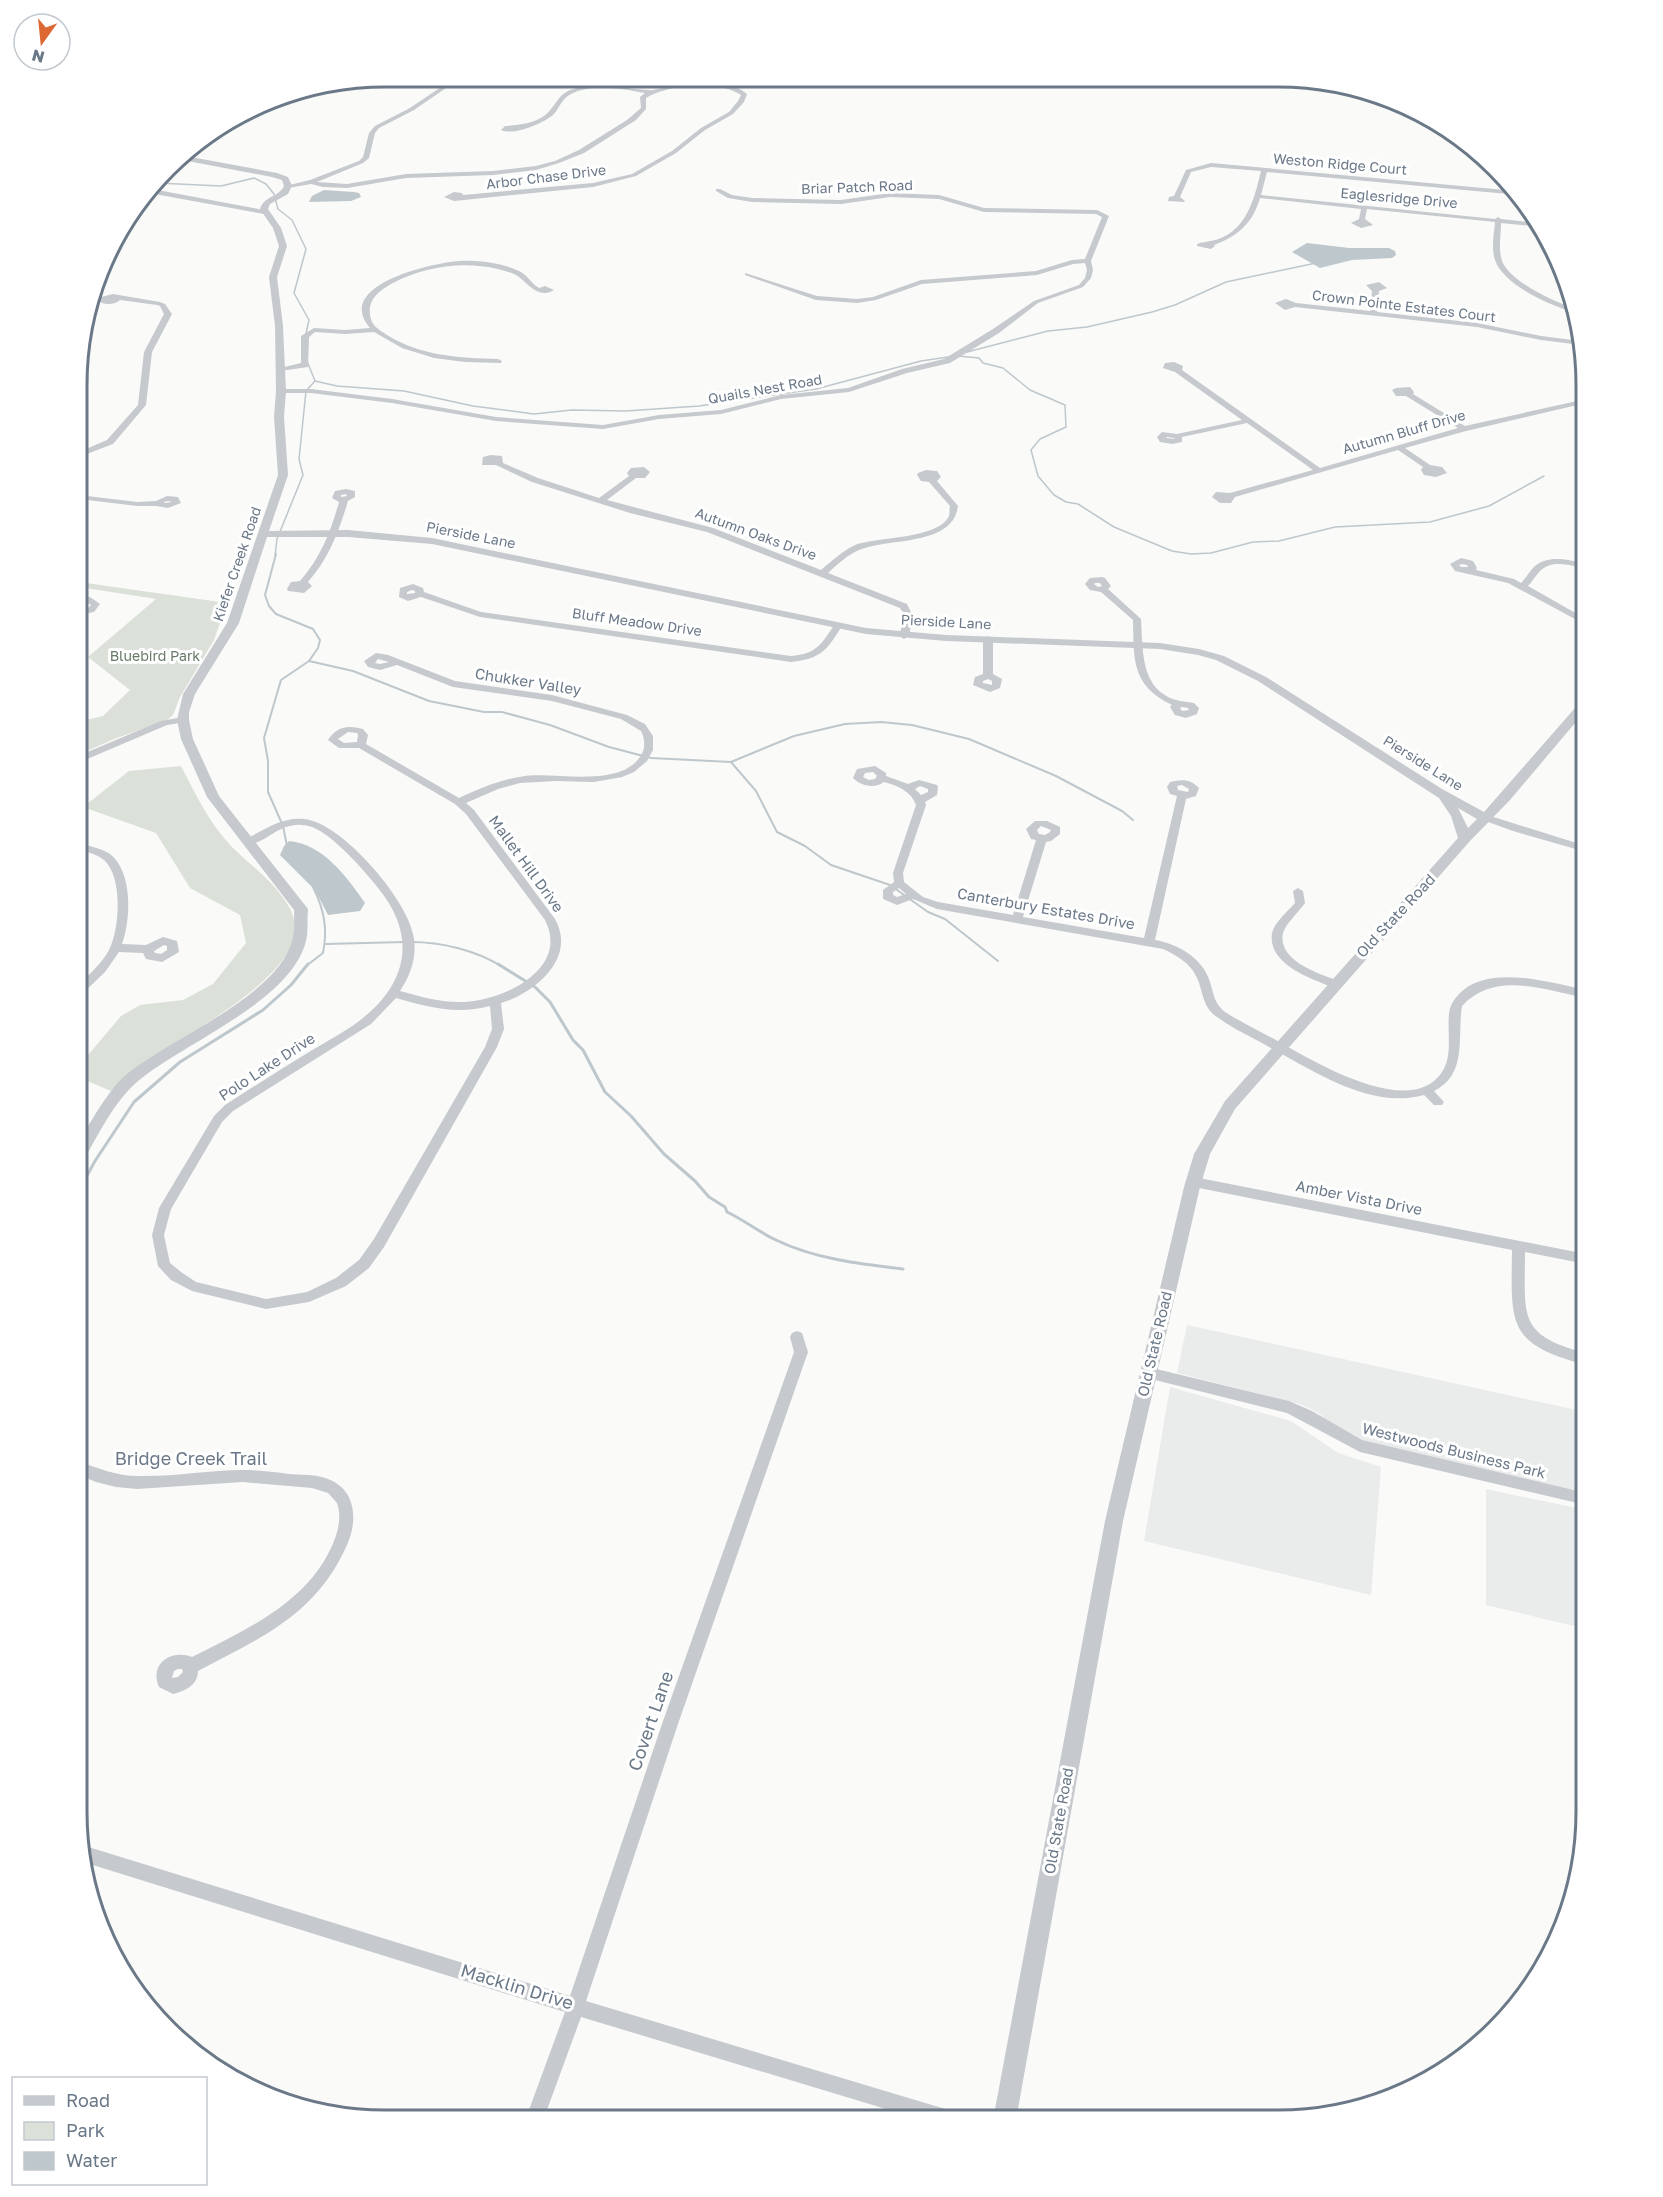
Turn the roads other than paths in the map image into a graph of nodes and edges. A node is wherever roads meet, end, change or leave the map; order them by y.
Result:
1 (444, 87) edge
2 (673, 87) edge
3 (727, 87) edge
4 (648, 92) junction
5 (733, 99) dead end
6 (743, 99) junction
7 (516, 128) dead end
8 (190, 159) edge
9 (1265, 169) junction
10 (315, 181) junction
11 (1500, 185) edge
12 (288, 186) junction
13 (718, 190) dead end
14 (1499, 191) junction
15 (158, 192) edge
16 (1505, 192) edge
17 (1257, 196) junction
18 (461, 197) dead end
19 (1177, 197) dead end
20 (1364, 207) junction
21 (264, 212) junction
22 (1105, 214) joint
23 (1498, 219) junction
24 (1362, 220) dead end
25 (1529, 223) edge
26 (1210, 244) dead end
27 (1088, 261) junction
28 (747, 274) dead end
29 (540, 290) dead end
30 (1376, 290) dead end
31 (118, 298) dead end
32 (1295, 305) dead end
33 (1566, 307) edge
34 (1373, 313) junction
35 (375, 330) junction
36 (1572, 342) edge
37 (498, 361) dead end
38 (280, 369) junction
39 (1177, 370) dead end
40 (281, 391) junction
41 (1408, 394) dead end
42 (1576, 404) edge
43 (1248, 421) junction
44 (1464, 429) junction
45 (1177, 436) dead end
46 (1398, 447) junction
47 (87, 452) edge
48 (497, 463) dead end
49 (1428, 468) dead end
50 (1318, 470) junction
51 (634, 476) dead end
52 (932, 480) dead end
53 (1230, 496) dead end
54 (87, 498) edge
55 (344, 499) dead end
56 (600, 501) junction
57 (159, 503) dead end
58 (335, 532) junction
59 (264, 534) junction
60 (1576, 565) edge
61 (1470, 571) dead end
62 (823, 573) junction
63 (303, 583) dead end
64 (1522, 586) junction
65 (1103, 589) dead end
66 (420, 594) dead end
67 (87, 600) edge
68 (87, 611) edge
69 (1576, 615) edge
70 (838, 626) junction
71 (904, 636) junction
72 (988, 639) junction
73 (1139, 644) junction
74 (395, 663) dead end
75 (988, 676) dead end
76 (1178, 705) dead end
77 (1576, 716) edge
78 (184, 724) junction
79 (361, 745) dead end
80 (87, 756) edge
81 (882, 778) dead end
82 (908, 788) junction
83 (1438, 792) junction
84 (1182, 795) dead end
85 (920, 800) junction
86 (459, 802) junction
87 (1484, 817) junction
88 (1465, 838) junction
89 (1042, 839) dead end
90 (248, 842) junction
91 (1576, 846) edge
92 (87, 849) edge
93 (899, 883) junction
94 (1298, 891) dead end
95 (914, 895) junction
96 (1017, 919) junction
97 (1149, 942) junction
98 (116, 948) junction
99 (148, 949) dead end
100 (87, 983) edge
101 (1335, 984) junction
102 (1576, 992) edge
103 (394, 993) junction
104 (495, 1002) junction
105 (1280, 1047) junction
106 (1426, 1090) junction
107 (1438, 1102) dead end
108 (87, 1142) edge
109 (1194, 1182) junction
110 (1519, 1246) junction
111 (1576, 1257) edge
112 (797, 1337) dead end
113 (1576, 1356) edge
114 (1148, 1373) junction
115 (87, 1473) edge
116 (1576, 1497) edge
117 (191, 1666) dead end
118 (91, 1856) edge
119 (576, 2005) junction
120 (538, 2110) edge
121 (918, 2110) edge
122 (1007, 2110) edge

1 - 10 street
2 - 4 street
3 - 6 street
4 - 7 street
4 - 10 street, Arbor Chase Drive
5 - 6 street
6 - 18 street, Arbor Chase Drive
8 - 12 street
9 - 14 street, Weston Ridge Court
9 - 17 street
9 - 19 street, Weston Ridge Court
10 - 12 street
11 - 14 street
12 - 21 street
13 - 22 street, Briar Patch Road
14 - 16 street, Weston Ridge Court
15 - 21 street
17 - 20 street, Eaglesridge Drive
17 - 26 street
20 - 23 street, Eaglesridge Drive
20 - 24 street
21 - 38 street, Kiefer Creek Road
22 - 27 street, Quails Nest Road
23 - 25 street, Eaglesridge Drive
23 - 33 street
27 - 28 street
27 - 40 street, Quails Nest Road
29 - 35 street
30 - 34 street
31 - 47 street
32 - 34 street, Crown Pointe Estates Court
34 - 36 street, Crown Pointe Estates Court
35 - 37 street
35 - 38 street
38 - 40 street, Kiefer Creek Road
39 - 43 street
40 - 59 street, Kiefer Creek Road
41 - 44 street
42 - 44 street, Autumn Bluff Drive
43 - 45 street
43 - 50 street
44 - 46 street, Autumn Bluff Drive
46 - 49 street
46 - 50 street, Autumn Bluff Drive
48 - 56 street, Autumn Oaks Drive
50 - 53 street, Autumn Bluff Drive
51 - 56 street
52 - 62 street
54 - 57 street
55 - 58 street
56 - 62 street, Autumn Oaks Drive
58 - 59 street, Pierside Lane
58 - 63 street
58 - 70 street, Pierside Lane
59 - 78 street, Kiefer Creek Road
60 - 64 street
61 - 64 street
62 - 71 street, Autumn Oaks Drive
64 - 69 street
65 - 73 street
66 - 70 street, Bluff Meadow Drive
67 - 68 street
70 - 71 street, Pierside Lane
71 - 72 street, Pierside Lane
72 - 73 street, Pierside Lane
72 - 75 street
73 - 76 street
73 - 83 street, Pierside Lane
74 - 86 street, Chukker Valley
77 - 87 street, Old State Road
78 - 80 street
78 - 90 street
79 - 86 street, Mallet Hill Drive
81 - 82 street
82 - 85 street
82 - 85 street
83 - 87 street, Pierside Lane
83 - 88 street
84 - 97 street
85 - 93 street
86 - 104 street, Mallet Hill Drive
87 - 88 street, Old State Road
87 - 91 street, Pierside Lane
88 - 101 street, Old State Road
89 - 96 street
90 - 103 street, Polo Lake Drive
90 - 108 street
92 - 98 street
93 - 95 street, Canterbury Estates Drive
93 - 95 street
94 - 101 street
95 - 96 street, Canterbury Estates Drive
96 - 97 street, Canterbury Estates Drive
97 - 105 street, Canterbury Estates Drive
98 - 99 street
98 - 100 street
101 - 105 street, Old State Road
102 - 106 street
103 - 104 street, Mallet Hill Drive
103 - 104 street, Polo Lake Drive
105 - 106 street, Canterbury Estates Drive
105 - 109 street, Old State Road
106 - 107 street
109 - 110 street, Amber Vista Drive
109 - 114 street, Old State Road
110 - 111 street, Amber Vista Drive
110 - 113 street
112 - 119 street, Covert Lane
114 - 116 street, Westwoods Business Park
114 - 122 street, Old State Road
115 - 117 street, Bridge Creek Trail
118 - 119 street, Macklin Drive
119 - 120 street, Covert Lane
119 - 121 street, Macklin Drive

